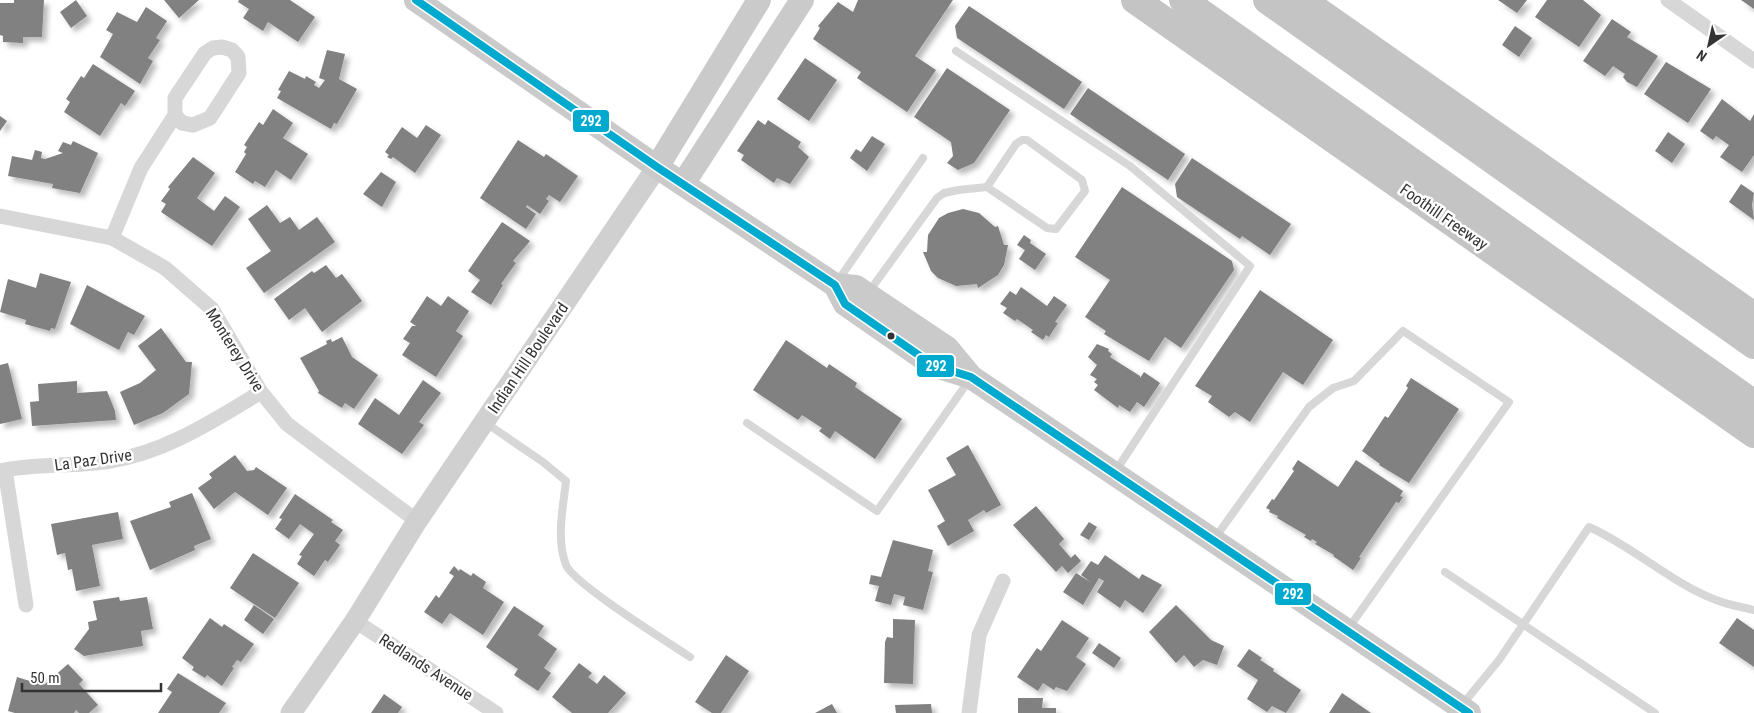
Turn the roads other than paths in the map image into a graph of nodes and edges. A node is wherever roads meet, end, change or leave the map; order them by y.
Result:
1 (416, 0) edge
2 (760, 0) edge
3 (802, 0) edge
4 (1135, 0) edge
5 (1183, 0) edge
6 (1267, 0) edge
7 (1302, 0) edge
8 (1668, 0) edge
9 (956, 51) dead end
10 (1754, 61) edge
11 (175, 115) junction
12 (923, 158) dead end
13 (657, 167) junction
14 (683, 184) junction
15 (987, 187) junction
16 (0, 216) edge
17 (112, 238) junction
18 (835, 285) junction
19 (867, 294) junction
20 (1754, 316) edge
21 (1754, 345) edge
22 (971, 377) junction
23 (261, 392) junction
24 (1754, 404) edge
25 (484, 422) junction
26 (747, 423) dead end
27 (1754, 434) edge
28 (2, 471) edge
29 (1113, 473) junction
30 (417, 521) junction
31 (1213, 541) junction
32 (1445, 572) dead end
33 (1003, 581) dead end
34 (26, 605) dead end
35 (1754, 610) edge
36 (355, 621) junction
37 (1523, 624) junction
38 (1346, 630) junction
39 (690, 657) dead end
40 (1462, 711) edge
41 (291, 713) edge
42 (496, 713) edge
43 (969, 713) edge
44 (1654, 713) edge

1 - 13 main road
2 - 13 main road, Indian Hill Boulevard
3 - 14 main road
4 - 27 highway, Foothill Freeway
5 - 24 highway
6 - 21 highway
7 - 20 highway
8 - 10 street
9 - 29 lane
11 - 11 street
11 - 17 street
12 - 18 lane
13 - 14 main road
13 - 25 street, Indian Hill Boulevard
14 - 18 main road
15 - 15 lane
15 - 19 lane
16 - 17 street, Monterey Drive
17 - 23 street, Monterey Drive
18 - 19 main road
18 - 22 main road
19 - 22 main road
22 - 26 lane
22 - 29 main road
23 - 28 street, La Paz Drive
23 - 30 street, Monterey Drive
25 - 30 street, Indian Hill Boulevard
25 - 39 lane
28 - 34 street
29 - 31 main road
30 - 36 street, Indian Hill Boulevard
31 - 38 main road
31 - 38 lane
32 - 37 lane
33 - 43 street
35 - 37 lane
36 - 41 street, Indian Hill Boulevard
36 - 42 street, Redlands Avenue
37 - 40 lane
37 - 44 lane
38 - 40 main road

